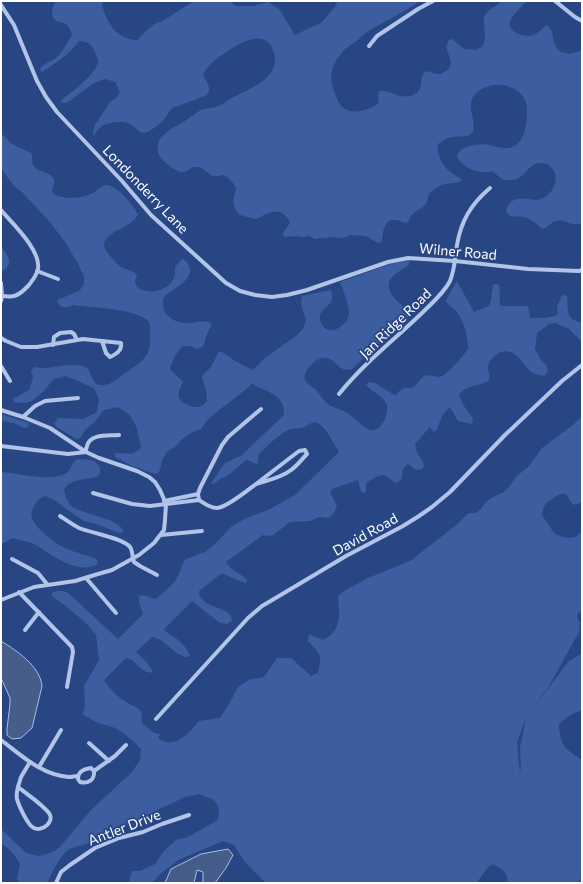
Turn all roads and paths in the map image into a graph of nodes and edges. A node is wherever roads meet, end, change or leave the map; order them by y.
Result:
1 (433, 1) edge
2 (555, 1) edge
3 (1, 5) edge
4 (582, 21) edge
5 (369, 46) dead end
6 (490, 188) dead end
7 (1, 210) edge
8 (455, 261) junction
9 (582, 270) edge
10 (37, 271) junction
11 (58, 279) dead end
12 (335, 280) joint
13 (1, 283) edge
14 (2, 296) junction
15 (1, 301) edge
16 (1, 338) edge
17 (77, 340) junction
18 (102, 341) junction
19 (53, 345) junction
20 (582, 365) edge
21 (1, 366) edge
22 (10, 381) dead end
23 (339, 394) dead end
24 (78, 398) dead end
25 (261, 409) dead end
26 (1, 410) edge
27 (24, 417) junction
28 (119, 435) dead end
29 (1, 446) edge
30 (86, 452) junction
31 (256, 484) junction
32 (93, 493) dead end
33 (198, 494) junction
34 (199, 500) junction
35 (165, 502) junction
36 (60, 516) dead end
37 (202, 531) dead end
38 (161, 535) junction
39 (133, 558) junction
40 (12, 559) dead end
41 (157, 575) dead end
42 (86, 578) junction
43 (47, 584) junction
44 (19, 592) junction
45 (2, 598) edge
46 (39, 612) junction
47 (116, 613) dead end
48 (25, 630) dead end
49 (67, 687) dead end
50 (156, 718) dead end
51 (61, 730) dead end
52 (1, 740) edge
53 (89, 743) dead end
54 (126, 745) dead end
55 (109, 760) junction
56 (30, 762) junction
57 (39, 767) junction
58 (94, 771) junction
59 (78, 776) junction
60 (18, 787) junction
61 (189, 815) dead end
62 (56, 883) edge

1 - 5 street
2 - 4 street
3 - 12 street, Londonderry Lane
6 - 8 street, Jan Ridge Road
7 - 10 street
8 - 9 street, Wilner Road
8 - 12 street, Wilner Road
8 - 23 street, Jan Ridge Road
10 - 11 street
10 - 14 street
13 - 14 street
14 - 15 street
16 - 19 street
17 - 18 street
17 - 19 street
17 - 19 street
18 - 18 street
20 - 50 street, David Road
21 - 22 street
24 - 27 street
25 - 33 street
26 - 27 street
27 - 30 street
28 - 30 street
29 - 30 street
30 - 35 street
31 - 31 street
31 - 34 street
32 - 35 street
33 - 34 street
33 - 35 street
34 - 35 street
35 - 38 street
36 - 39 street
37 - 38 street
38 - 39 street
39 - 41 street
39 - 42 street
40 - 43 street
42 - 43 street
42 - 47 street
43 - 44 street
44 - 45 street
44 - 46 street
46 - 48 street
46 - 49 street
51 - 57 street
52 - 56 street
53 - 55 street
54 - 55 street
55 - 58 street
56 - 57 street
56 - 60 street
57 - 59 street
58 - 59 street
58 - 59 street
60 - 60 street
61 - 62 street, Antler Drive

